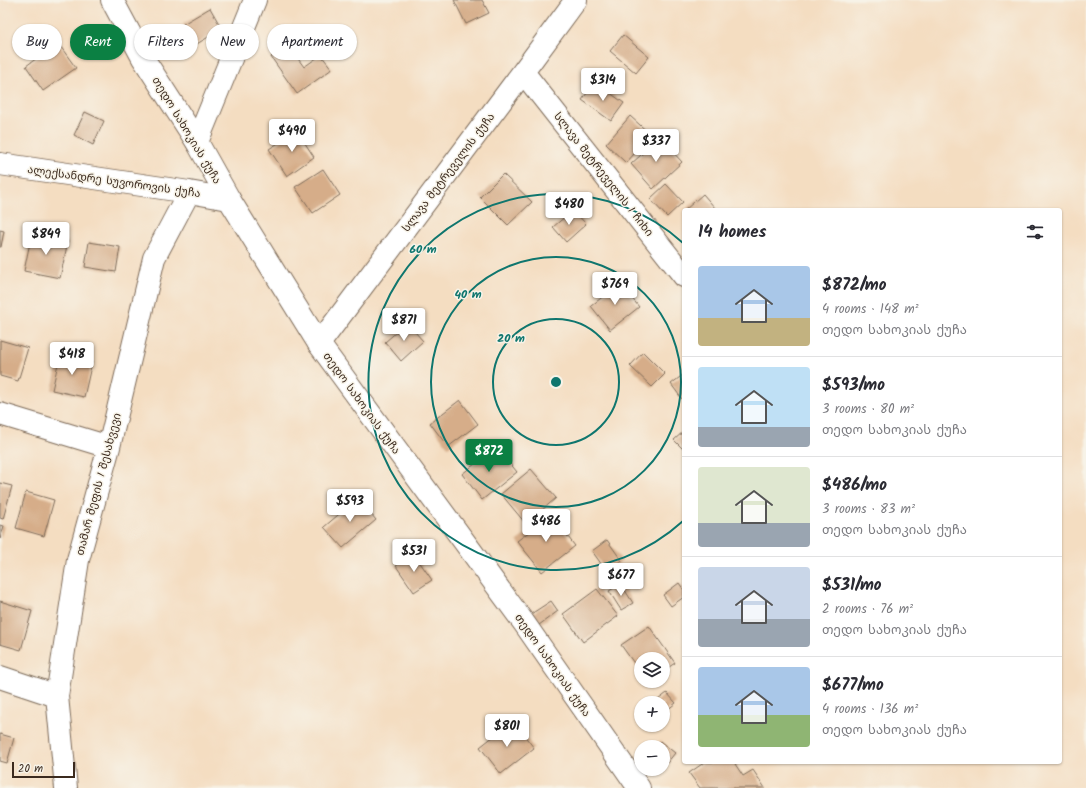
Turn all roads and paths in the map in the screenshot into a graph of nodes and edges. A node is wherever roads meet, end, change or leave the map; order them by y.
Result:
1 (112, 0) edge
2 (255, 0) edge
3 (576, 0) edge
4 (523, 72) junction
5 (197, 142) junction
6 (0, 164) edge
7 (189, 192) junction
8 (229, 199) junction
9 (682, 273) edge
10 (319, 344) junction
11 (0, 414) edge
12 (109, 447) junction
13 (0, 677) edge
14 (57, 696) junction
15 (66, 788) edge
16 (639, 788) edge

1 - 5 street, თედო სახოკიას ქუჩა
2 - 5 street
3 - 4 street, სლავა მეტრეველის ქუჩა
4 - 9 street, სლავა მეტრეველის I ჩიხი
4 - 10 street, სლავა მეტრეველის ქუჩა
5 - 8 street, თედო სახოკიას ქუჩა
6 - 7 street, ალექსანდრე სუვოროვის ქუჩა
7 - 8 street, ალექსანდრე სუვოროვის ქუჩა
7 - 12 street, თამარ მეფის I შესახვევი
8 - 10 street, თედო სახოკიას ქუჩა
10 - 16 street, თედო სახოკიას ქუჩა
11 - 12 street
12 - 14 street, თამარ მეფის I შესახვევი
13 - 14 street
14 - 15 street, თამარ მეფის I შესახვევი

